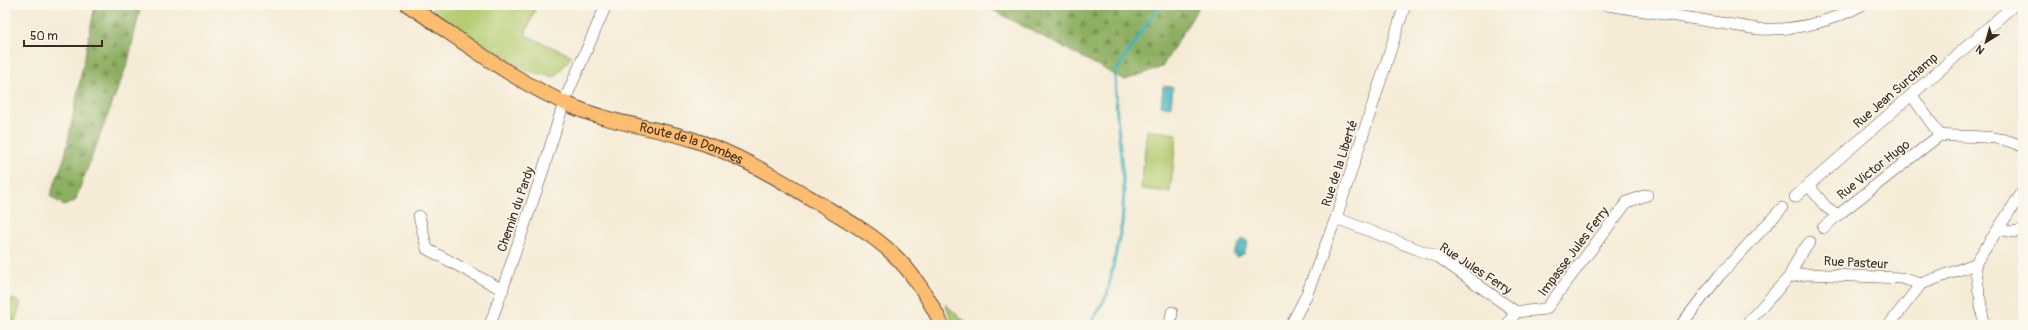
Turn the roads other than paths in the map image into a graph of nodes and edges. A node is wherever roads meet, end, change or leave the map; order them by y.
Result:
1 (408, 5) edge
2 (606, 5) edge
3 (1405, 5) edge
4 (1607, 5) edge
5 (1862, 5) edge
6 (2014, 5) edge
7 (1912, 94) junction
8 (564, 102) junction
9 (1940, 135) junction
10 (2023, 147) edge
11 (1808, 186) junction
12 (2023, 191) edge
13 (1647, 195) dead end
14 (1795, 197) dead end
15 (1782, 208) dead end
16 (1838, 215) junction
17 (419, 216) dead end
18 (1336, 218) junction
19 (1823, 228) dead end
20 (1999, 229) junction
21 (2023, 230) edge
22 (1810, 242) dead end
23 (1975, 264) junction
24 (1789, 277) junction
25 (1921, 284) junction
26 (503, 290) junction
27 (1172, 312) dead end
28 (1516, 312) junction
29 (490, 325) edge
30 (942, 325) edge
31 (1170, 325) edge
32 (1291, 325) edge
33 (1507, 325) edge
34 (1681, 325) edge
35 (1748, 325) edge
36 (1889, 325) edge
37 (1984, 325) edge

1 - 8 main road, Route de la Dombes
2 - 8 street, Chemin du Pardy
3 - 18 street, Rue de la Liberté
4 - 5 street
6 - 7 street, Rue Jean Surchamp
7 - 9 street
7 - 11 street, Rue Jean Surchamp
8 - 26 street, Chemin du Pardy
8 - 30 main road, Route de la Dombes
9 - 10 street
9 - 16 street, Rue Victor Hugo
11 - 14 street, Rue Jean Surchamp
11 - 16 street, Rue Victor Hugo
12 - 20 street
13 - 28 street, Impasse Jules Ferry
15 - 34 street
16 - 19 street
17 - 26 street
18 - 28 street, Rue Jules Ferry
18 - 32 street, Rue de la Liberté
20 - 21 street
20 - 23 street
22 - 24 street, Rue Pasteur
23 - 25 street
23 - 37 street
24 - 25 street, Rue Pasteur
24 - 35 street, Rue Pasteur
25 - 36 street
26 - 29 street, Chemin du Pardy
27 - 31 street
28 - 33 street, Rue Jules Ferry

